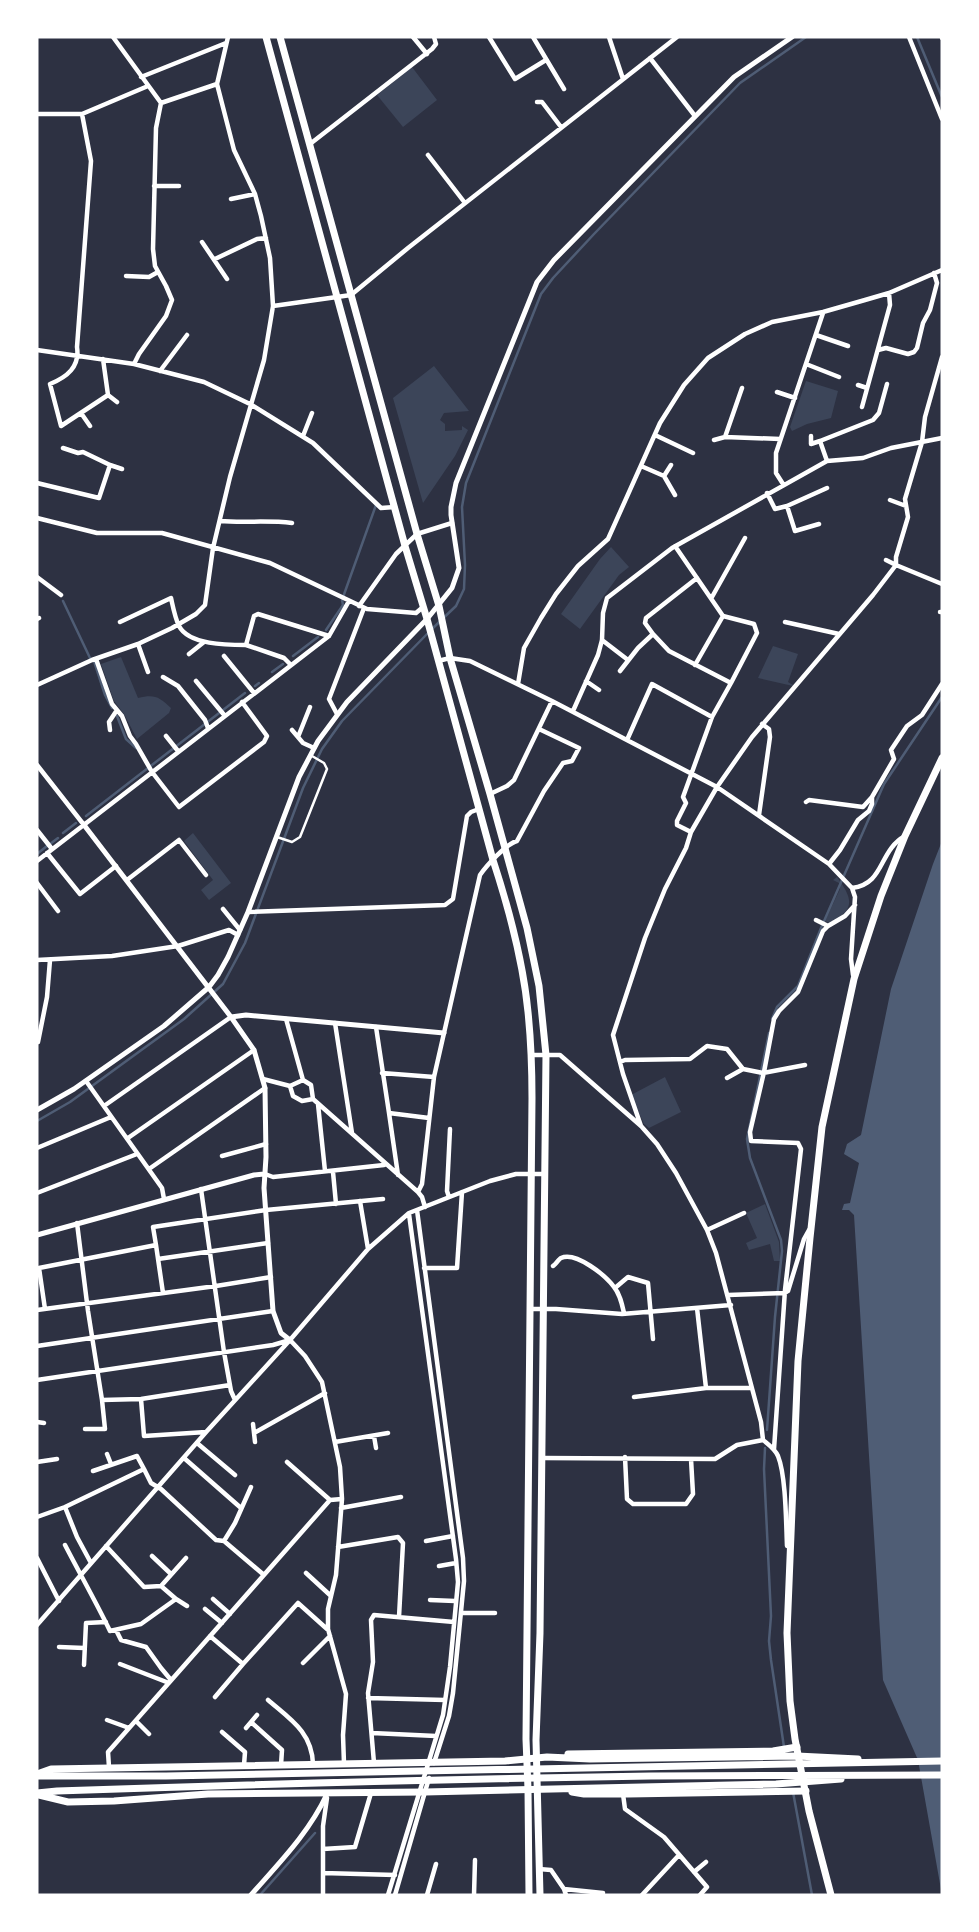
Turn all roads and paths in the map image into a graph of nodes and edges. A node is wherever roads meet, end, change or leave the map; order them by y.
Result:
1 (113, 37) edge
2 (266, 37) edge
3 (280, 37) edge
4 (414, 37) edge
5 (435, 37) edge
6 (489, 37) edge
7 (533, 37) edge
8 (609, 37) edge
9 (677, 37) edge
10 (792, 37) edge
11 (909, 37) edge
12 (228, 40) edge
13 (426, 54) junction
14 (650, 58) junction
15 (546, 60) junction
16 (141, 77) junction
17 (623, 79) junction
18 (217, 84) junction
19 (148, 86) junction
20 (564, 89) dead end
21 (537, 102) dead end
22 (160, 103) junction
23 (37, 114) edge
24 (82, 114) junction
25 (695, 116) junction
26 (942, 119) edge
27 (561, 127) junction
28 (310, 144) junction
29 (428, 155) dead end
30 (154, 186) junction
31 (179, 186) dead end
32 (255, 194) junction
33 (231, 199) dead end
34 (466, 203) junction
35 (266, 238) junction
36 (202, 242) dead end
37 (215, 259) junction
38 (942, 270) edge
39 (158, 272) junction
40 (934, 273) junction
41 (126, 276) dead end
42 (228, 279) dead end
43 (888, 293) junction
44 (351, 295) junction
45 (338, 298) junction
46 (273, 306) junction
47 (824, 312) junction
48 (187, 335) dead end
49 (816, 335) junction
50 (848, 346) dead end
51 (37, 350) edge
52 (878, 350) junction
53 (78, 356) junction
54 (942, 357) edge
55 (103, 359) junction
56 (134, 364) junction
57 (806, 364) junction
58 (160, 372) junction
59 (839, 377) dead end
60 (887, 384) dead end
61 (858, 385) dead end
62 (742, 388) dead end
63 (867, 388) junction
64 (777, 392) dead end
65 (108, 394) junction
66 (732, 397) dead end
67 (795, 398) junction
68 (738, 399) junction
69 (117, 402) dead end
70 (250, 404) junction
71 (862, 407) dead end
72 (81, 413) junction
73 (312, 413) dead end
74 (90, 426) dead end
75 (855, 427) junction
76 (858, 433) dead end
77 (654, 435) junction
78 (303, 436) junction
79 (811, 436) dead end
80 (725, 437) junction
81 (942, 438) edge
82 (780, 439) junction
83 (714, 440) dead end
84 (820, 441) junction
85 (922, 442) junction
86 (63, 449) dead end
87 (693, 453) dead end
88 (827, 461) junction
89 (110, 465) junction
90 (671, 465) dead end
91 (641, 466) junction
92 (122, 469) dead end
93 (664, 476) junction
94 (37, 483) edge
95 (783, 484) junction
96 (827, 488) dead end
97 (767, 493) junction
98 (675, 495) dead end
99 (890, 500) dead end
100 (787, 506) junction
101 (906, 506) junction
102 (395, 508) junction
103 (37, 518) edge
104 (220, 521) junction
105 (292, 523) dead end
106 (452, 523) junction
107 (819, 524) dead end
108 (417, 534) junction
109 (745, 538) dead end
110 (404, 546) junction
111 (675, 546) junction
112 (213, 548) junction
113 (886, 560) dead end
114 (896, 565) junction
115 (37, 577) edge
116 (697, 578) junction
117 (942, 584) edge
118 (61, 595) dead end
119 (712, 597) junction
120 (349, 601) junction
121 (439, 606) junction
122 (362, 607) junction
123 (423, 607) junction
124 (723, 616) junction
125 (427, 619) junction
126 (120, 622) dead end
127 (785, 622) dead end
128 (177, 624) junction
129 (325, 634) junction
130 (653, 634) junction
131 (839, 634) junction
132 (603, 640) junction
133 (204, 642) junction
134 (138, 644) junction
135 (246, 645) junction
136 (189, 654) dead end
137 (225, 656) dead end
138 (450, 658) junction
139 (96, 659) junction
140 (628, 660) junction
141 (438, 661) junction
142 (288, 662) junction
143 (695, 665) junction
144 (620, 671) dead end
145 (148, 672) dead end
146 (163, 677) dead end
147 (196, 681) dead end
148 (586, 681) junction
149 (518, 684) junction
150 (732, 684) junction
151 (942, 684) edge
152 (37, 685) edge
153 (251, 690) junction
154 (599, 690) dead end
155 (552, 701) junction
156 (242, 702) junction
157 (310, 707) dead end
158 (117, 710) junction
159 (573, 711) junction
160 (222, 713) junction
161 (337, 713) junction
162 (712, 717) junction
163 (207, 724) junction
164 (762, 724) junction
165 (539, 729) junction
166 (110, 730) dead end
167 (292, 730) dead end
168 (166, 736) dead end
169 (298, 737) junction
170 (627, 740) junction
171 (314, 748) junction
172 (178, 751) junction
173 (310, 755) junction
174 (942, 758) edge
175 (37, 765) edge
176 (152, 772) junction
177 (692, 774) junction
178 (717, 787) junction
179 (491, 794) junction
180 (872, 797) junction
181 (806, 802) dead end
182 (863, 807) junction
183 (479, 809) junction
184 (759, 815) junction
185 (858, 820) junction
186 (84, 825) junction
187 (37, 830) edge
188 (691, 832) junction
189 (905, 836) junction
190 (276, 837) junction
191 (49, 848) junction
192 (504, 850) junction
193 (493, 860) junction
194 (37, 861) edge
195 (829, 864) junction
196 (116, 866) junction
197 (206, 875) dead end
198 (127, 880) junction
199 (37, 883) edge
200 (852, 888) junction
201 (54, 895) dead end
202 (49, 900) junction
203 (855, 905) junction
204 (223, 909) dead end
205 (58, 911) dead end
206 (248, 912) junction
207 (239, 932) junction
208 (178, 946) junction
209 (37, 960) edge
210 (50, 960) junction
211 (854, 979) junction
212 (209, 987) junction
213 (232, 1017) junction
214 (286, 1019) junction
215 (42, 1023) junction
216 (335, 1023) junction
217 (51, 1025) dead end
218 (376, 1026) junction
219 (444, 1033) junction
220 (38, 1042) edge
221 (254, 1050) junction
222 (532, 1055) junction
223 (546, 1055) junction
224 (620, 1062) junction
225 (805, 1065) dead end
226 (743, 1069) junction
227 (382, 1073) junction
228 (762, 1073) junction
229 (434, 1077) junction
230 (727, 1078) dead end
231 (263, 1079) junction
232 (303, 1080) junction
233 (86, 1081) junction
234 (290, 1086) junction
235 (265, 1088) junction
236 (315, 1101) junction
237 (104, 1106) junction
238 (37, 1110) edge
239 (389, 1113) junction
240 (111, 1117) junction
241 (429, 1118) junction
242 (641, 1126) junction
243 (450, 1129) dead end
244 (352, 1134) junction
245 (128, 1138) junction
246 (266, 1144) junction
247 (37, 1148) edge
248 (137, 1154) junction
249 (231, 1154) junction
250 (222, 1156) dead end
251 (233, 1162) dead end
252 (385, 1165) junction
253 (149, 1169) junction
254 (325, 1171) junction
255 (333, 1171) junction
256 (531, 1173) junction
257 (264, 1174) junction
258 (545, 1174) junction
259 (398, 1176) junction
260 (201, 1189) junction
261 (418, 1192) junction
262 (462, 1192) junction
263 (37, 1193) edge
264 (449, 1197) junction
265 (163, 1199) junction
266 (383, 1199) dead end
267 (360, 1201) junction
268 (336, 1204) junction
269 (425, 1207) junction
270 (266, 1210) junction
271 (416, 1210) junction
272 (409, 1213) junction
273 (744, 1213) dead end
274 (206, 1218) junction
275 (77, 1223) junction
276 (811, 1229) junction
277 (707, 1230) junction
278 (37, 1235) edge
279 (268, 1243) junction
280 (156, 1245) junction
281 (368, 1250) junction
282 (210, 1252) junction
283 (158, 1259) junction
284 (82, 1260) junction
285 (553, 1266) dead end
286 (38, 1268) edge
287 (424, 1268) junction
288 (271, 1277) junction
289 (216, 1286) junction
290 (615, 1287) junction
291 (163, 1293) junction
292 (785, 1293) junction
293 (728, 1294) junction
294 (428, 1297) junction
295 (421, 1298) junction
296 (87, 1304) junction
297 (731, 1305) junction
298 (697, 1308) junction
299 (45, 1309) junction
300 (530, 1309) junction
301 (37, 1310) edge
302 (543, 1310) junction
303 (274, 1311) junction
304 (651, 1312) junction
305 (624, 1313) junction
306 (220, 1319) junction
307 (92, 1338) junction
308 (653, 1339) dead end
309 (290, 1340) junction
310 (37, 1346) edge
311 (224, 1352) junction
312 (97, 1371) junction
313 (438, 1371) junction
314 (431, 1372) junction
315 (37, 1380) edge
316 (230, 1385) junction
317 (706, 1388) junction
318 (752, 1388) junction
319 (325, 1393) junction
320 (634, 1397) dead end
321 (141, 1399) junction
322 (102, 1400) junction
323 (235, 1400) junction
324 (37, 1422) edge
325 (44, 1423) dead end
326 (253, 1424) dead end
327 (85, 1429) dead end
328 (207, 1432) junction
329 (254, 1433) junction
330 (388, 1433) dead end
331 (374, 1436) junction
332 (763, 1440) junction
333 (256, 1442) dead end
334 (335, 1442) junction
335 (198, 1443) junction
336 (376, 1448) dead end
337 (774, 1449) junction
338 (107, 1454) dead end
339 (625, 1457) junction
340 (184, 1458) junction
341 (543, 1458) junction
342 (57, 1459) dead end
343 (691, 1459) junction
344 (37, 1462) edge
345 (286, 1462) dead end
346 (111, 1464) junction
347 (144, 1469) junction
348 (93, 1471) dead end
349 (236, 1475) dead end
350 (251, 1487) dead end
351 (157, 1488) junction
352 (401, 1497) dead end
353 (342, 1499) junction
354 (330, 1500) junction
355 (65, 1507) junction
356 (240, 1508) junction
357 (341, 1508) junction
358 (37, 1517) edge
359 (453, 1536) junction
360 (224, 1541) junction
361 (426, 1541) dead end
362 (65, 1545) dead end
363 (106, 1546) junction
364 (338, 1547) junction
365 (152, 1556) dead end
366 (37, 1558) edge
367 (186, 1558) dead end
368 (91, 1563) junction
369 (456, 1563) junction
370 (439, 1566) dead end
371 (789, 1572) junction
372 (306, 1573) dead end
373 (171, 1574) junction
374 (264, 1575) junction
375 (81, 1576) junction
376 (161, 1586) junction
377 (331, 1596) junction
378 (176, 1599) junction
379 (213, 1599) dead end
380 (430, 1600) dead end
381 (59, 1601) junction
382 (455, 1601) junction
383 (187, 1606) dead end
384 (205, 1609) dead end
385 (461, 1613) junction
386 (495, 1613) dead end
387 (230, 1614) junction
388 (399, 1617) junction
389 (38, 1622) edge
390 (106, 1622) junction
391 (453, 1622) junction
392 (222, 1623) junction
393 (460, 1623) junction
394 (328, 1629) junction
395 (116, 1630) junction
396 (210, 1636) junction
397 (330, 1636) junction
398 (59, 1647) dead end
399 (85, 1648) junction
400 (303, 1663) dead end
401 (120, 1664) dead end
402 (243, 1664) junction
403 (83, 1665) dead end
404 (170, 1682) junction
405 (215, 1697) dead end
406 (368, 1698) junction
407 (281, 1699) dead end
408 (268, 1700) dead end
409 (445, 1700) junction
410 (275, 1706) junction
411 (257, 1715) dead end
412 (107, 1720) dead end
413 (135, 1721) junction
414 (251, 1722) junction
415 (129, 1728) junction
416 (246, 1728) dead end
417 (222, 1732) dead end
418 (372, 1733) junction
419 (149, 1734) dead end
420 (436, 1736) junction
421 (797, 1747) junction
422 (536, 1757) junction
423 (550, 1757) junction
424 (527, 1758) junction
425 (942, 1760) edge
426 (883, 1761) junction
427 (432, 1762) junction
428 (344, 1763) junction
429 (374, 1763) junction
430 (313, 1764) junction
431 (244, 1765) junction
432 (281, 1765) junction
433 (108, 1767) junction
434 (942, 1774) edge
435 (37, 1775) edge
436 (866, 1776) junction
437 (551, 1788) junction
438 (533, 1789) junction
439 (806, 1791) junction
440 (422, 1792) junction
441 (370, 1793) junction
442 (37, 1794) edge
443 (327, 1794) junction
444 (623, 1794) junction
445 (323, 1849) junction
446 (679, 1855) junction
447 (475, 1860) dead end
448 (706, 1862) dead end
449 (436, 1864) dead end
450 (539, 1869) junction
451 (694, 1872) junction
452 (323, 1873) junction
453 (395, 1875) junction
454 (565, 1892) edge
455 (603, 1893) dead end
456 (251, 1895) edge
457 (323, 1895) edge
458 (388, 1895) edge
459 (395, 1895) edge
460 (427, 1895) edge
461 (474, 1895) edge
462 (529, 1895) edge
463 (540, 1895) edge
464 (642, 1895) edge
465 (700, 1895) edge
466 (831, 1895) edge

1 - 16 street
2 - 45 main road
3 - 28 main road
4 - 13 street
5 - 13 street
6 - 15 street
7 - 15 street
8 - 17 street
9 - 14 street
10 - 25 street
11 - 26 street
12 - 16 street
12 - 18 street
13 - 28 street
14 - 17 street
14 - 25 street
15 - 20 street
16 - 19 street
17 - 27 street
18 - 22 street
18 - 32 street
19 - 22 street
19 - 24 street
21 - 27 street
22 - 30 street
23 - 24 street
24 - 53 street
25 - 106 street
27 - 34 street
28 - 44 main road
29 - 34 street
30 - 31 street
30 - 39 street
32 - 33 street
32 - 35 street
34 - 44 street
35 - 37 street
35 - 46 street
36 - 37 street
37 - 42 street
38 - 40 street
39 - 41 street
39 - 56 street
40 - 43 street
40 - 52 street
43 - 47 street
43 - 52 street
44 - 45 street
44 - 108 main road
45 - 46 street
45 - 102 main road
46 - 70 street
47 - 49 street
47 - 77 street
48 - 58 street
49 - 50 street
49 - 57 street
51 - 53 street
52 - 63 street
53 - 55 street
53 - 72 street
54 - 85 street
55 - 56 street
55 - 65 street
56 - 58 street
57 - 59 street
57 - 67 street
58 - 70 street
60 - 75 street
61 - 63 street
62 - 68 street
63 - 71 street
64 - 67 street
65 - 69 street
65 - 72 street
66 - 68 street
67 - 82 street
68 - 80 street
70 - 78 street
70 - 104 street
72 - 74 street
73 - 78 street
75 - 76 street
75 - 84 street
77 - 87 street
77 - 91 street
78 - 102 street
79 - 84 street
80 - 82 street
80 - 83 street
81 - 85 street
82 - 95 street
84 - 88 street
85 - 88 street
85 - 101 street
86 - 89 street
88 - 95 street
89 - 92 street
89 - 94 street
90 - 93 street
91 - 93 street
91 - 149 street
93 - 98 street
95 - 97 street
96 - 100 street
97 - 100 street
97 - 111 street
99 - 101 street
100 - 107 street
101 - 114 street
102 - 110 main road
103 - 112 street
104 - 105 street
104 - 112 street
106 - 108 street
106 - 121 street
108 - 110 street
108 - 121 main road
109 - 119 street
110 - 122 street
110 - 123 main road
111 - 116 street
111 - 132 street
112 - 120 street
112 - 128 street
113 - 114 street
114 - 117 street
114 - 131 street
115 - 118 street
116 - 119 street
116 - 130 street
119 - 124 street
120 - 122 street
120 - 129 street
121 - 125 street
121 - 138 main road
122 - 123 street
122 - 161 street
123 - 125 main road
124 - 143 street
124 - 150 street
125 - 141 main road
125 - 161 street
126 - 128 street
127 - 131 street
128 - 133 street
128 - 134 street
129 - 135 street
129 - 142 street
130 - 140 street
130 - 143 street
131 - 164 street
132 - 140 street
132 - 148 street
133 - 135 street
133 - 136 street
134 - 139 street
134 - 145 street
135 - 142 street
137 - 153 street
138 - 141 street
138 - 149 street
138 - 179 main road
139 - 152 street
139 - 158 street
140 - 144 street
141 - 183 main road
142 - 153 street
143 - 150 street
146 - 163 street
147 - 160 street
148 - 154 street
148 - 159 street
149 - 155 street
150 - 162 street
151 - 180 street
153 - 156 street
155 - 159 street
155 - 165 street
156 - 160 street
156 - 176 street
157 - 169 street
158 - 166 street
158 - 176 street
159 - 170 street
160 - 163 street
161 - 171 street
162 - 170 street
162 - 177 street
163 - 172 street
164 - 178 street
164 - 184 street
165 - 179 street
165 - 192 street
167 - 169 street
168 - 172 street
169 - 171 street
170 - 177 street
171 - 173 street
172 - 176 street
173 - 190 street
173 - 190 lane
174 - 189 main road
175 - 186 street
176 - 186 street
177 - 178 street
177 - 188 street
178 - 184 street
178 - 188 street
179 - 192 main road
180 - 182 street
180 - 185 street
181 - 182 street
182 - 185 street
183 - 193 main road
183 - 206 street
184 - 195 street
185 - 195 street
186 - 191 street
186 - 196 street
187 - 191 street
188 - 224 street
189 - 200 street
189 - 211 main road
190 - 206 street
191 - 194 street
191 - 196 street
192 - 193 street
192 - 223 main road
193 - 219 street
193 - 222 main road
195 - 200 street
196 - 198 street
197 - 198 street
198 - 208 street
199 - 202 street
200 - 203 street
201 - 202 street
202 - 205 street
203 - 211 street
203 - 228 street
204 - 207 street
206 - 207 street
207 - 208 street
207 - 212 street
208 - 210 street
208 - 212 street
209 - 210 street
210 - 215 street
211 - 276 main road
212 - 213 street
212 - 233 street
213 - 214 street
213 - 221 street
213 - 237 street
214 - 216 street
214 - 232 street
215 - 217 street
215 - 220 street
216 - 218 street
216 - 244 street
218 - 219 street
218 - 227 street
219 - 229 street
221 - 231 street
221 - 245 street
222 - 223 street
222 - 256 main road
223 - 242 street
223 - 258 main road
224 - 226 street
224 - 242 street
225 - 228 street
226 - 228 street
226 - 230 street
227 - 229 street
227 - 239 street
228 - 292 street
229 - 241 street
231 - 234 street
231 - 235 street
232 - 234 street
232 - 236 street
233 - 237 street
233 - 238 street
234 - 236 street
235 - 246 street
235 - 253 street
236 - 244 street
236 - 254 street
237 - 240 street
239 - 241 street
239 - 259 street
240 - 245 street
240 - 247 street
241 - 261 street
242 - 277 street
243 - 264 street
244 - 252 street
245 - 248 street
246 - 249 street
246 - 257 street
248 - 253 street
248 - 263 street
249 - 250 street
249 - 251 street
252 - 255 street
252 - 259 street
253 - 265 street
254 - 255 street
254 - 257 street
255 - 268 street
256 - 258 street
256 - 262 street
256 - 300 main road
257 - 260 street
257 - 270 street
258 - 302 main road
259 - 261 street
260 - 265 street
260 - 274 street
261 - 269 street
262 - 264 street
262 - 287 street
264 - 269 street
265 - 275 street
266 - 267 street
267 - 268 street
267 - 281 street
268 - 270 street
269 - 271 street
270 - 274 street
270 - 279 street
271 - 272 street
271 - 287 street
272 - 281 street
272 - 295 street
273 - 277 street
274 - 280 street
274 - 282 street
275 - 278 street
275 - 284 street
276 - 292 street
276 - 371 main road
277 - 293 street
279 - 282 street
279 - 288 street
280 - 283 street
280 - 284 street
281 - 309 street
282 - 283 street
282 - 289 street
283 - 291 street
284 - 286 street
284 - 296 street
285 - 290 street
286 - 299 street
287 - 294 street
288 - 289 street
288 - 303 street
289 - 291 street
289 - 306 street
290 - 304 street
290 - 305 street
291 - 296 street
292 - 293 street
292 - 337 street
293 - 297 street
294 - 295 street
294 - 313 street
295 - 314 street
296 - 299 street
296 - 307 street
297 - 298 street
297 - 318 street
298 - 304 street
298 - 317 street
299 - 301 street
300 - 302 street
300 - 424 main road
302 - 305 street
302 - 341 main road
303 - 306 street
303 - 309 street
304 - 305 street
304 - 308 street
306 - 307 street
306 - 311 street
307 - 310 street
307 - 312 street
309 - 311 street
309 - 319 street
309 - 323 street
311 - 312 street
311 - 316 street
312 - 315 street
312 - 322 street
313 - 314 street
313 - 385 street
314 - 359 street
316 - 321 street
316 - 323 street
317 - 318 street
317 - 320 street
318 - 332 street
319 - 329 street
319 - 334 street
321 - 322 street
321 - 328 street
322 - 327 street
323 - 328 street
324 - 325 street
326 - 329 street
328 - 335 street
329 - 333 street
330 - 331 street
331 - 334 street
331 - 336 street
332 - 337 street
332 - 343 street
334 - 353 street
335 - 340 street
335 - 349 street
337 - 371 street
338 - 346 street
339 - 341 street
339 - 343 street
339 - 343 street
340 - 351 street
340 - 356 street
341 - 422 main road
342 - 344 street
345 - 354 street
346 - 347 street
346 - 348 street
347 - 351 street
347 - 355 street
350 - 356 street
351 - 360 street
351 - 363 street
352 - 357 street
353 - 354 street
353 - 357 street
354 - 374 street
355 - 358 street
355 - 368 street
356 - 360 street
357 - 364 street
359 - 361 street
359 - 369 street
360 - 374 street
362 - 375 street
363 - 368 street
363 - 376 street
364 - 377 street
364 - 388 street
365 - 373 street
366 - 381 street
367 - 373 street
368 - 375 street
369 - 370 street
369 - 382 street
371 - 421 main road
372 - 377 street
373 - 376 street
374 - 387 street
375 - 381 street
375 - 390 street
376 - 378 street
377 - 394 street
378 - 383 street
378 - 395 street
379 - 387 street
380 - 382 street
381 - 389 street
382 - 391 street
384 - 392 street
385 - 386 street
385 - 393 street
387 - 392 street
388 - 391 street
388 - 406 street
390 - 395 street
390 - 399 street
391 - 393 street
391 - 409 street
392 - 396 street
393 - 427 street
394 - 397 street
394 - 402 street
395 - 404 street
396 - 402 street
396 - 404 street
397 - 400 street
397 - 428 street
398 - 399 street
399 - 403 street
401 - 404 street
402 - 405 street
404 - 413 street
406 - 409 street
406 - 418 street
407 - 410 street
408 - 410 street
409 - 420 street
410 - 430 street
411 - 414 street
412 - 415 street
413 - 415 street
413 - 419 street
414 - 416 street
414 - 432 street
415 - 433 street
417 - 431 street
418 - 420 street
418 - 429 street
420 - 427 street
421 - 423 main road
421 - 439 main road
422 - 423 main road
422 - 424 main road
422 - 438 main road
423 - 426 main road
424 - 427 main road
424 - 438 main road
425 - 426 main road
426 - 435 main road
427 - 429 main road
427 - 440 street
428 - 429 main road
428 - 430 main road
430 - 432 main road
431 - 432 main road
431 - 433 main road
433 - 435 main road
434 - 436 main road
436 - 437 main road
436 - 442 main road
437 - 438 main road
437 - 444 main road
438 - 440 main road
438 - 450 main road
438 - 462 main road
439 - 444 main road
439 - 466 main road
440 - 441 main road
440 - 453 street
440 - 459 street
441 - 443 main road
441 - 445 street
442 - 443 main road
443 - 445 street
443 - 456 street
444 - 446 street
445 - 452 street
446 - 451 street
446 - 464 street
447 - 461 street
448 - 451 street
449 - 460 street
450 - 454 street
450 - 463 main road
451 - 465 street
452 - 453 street
452 - 457 street
453 - 458 street
454 - 455 street

